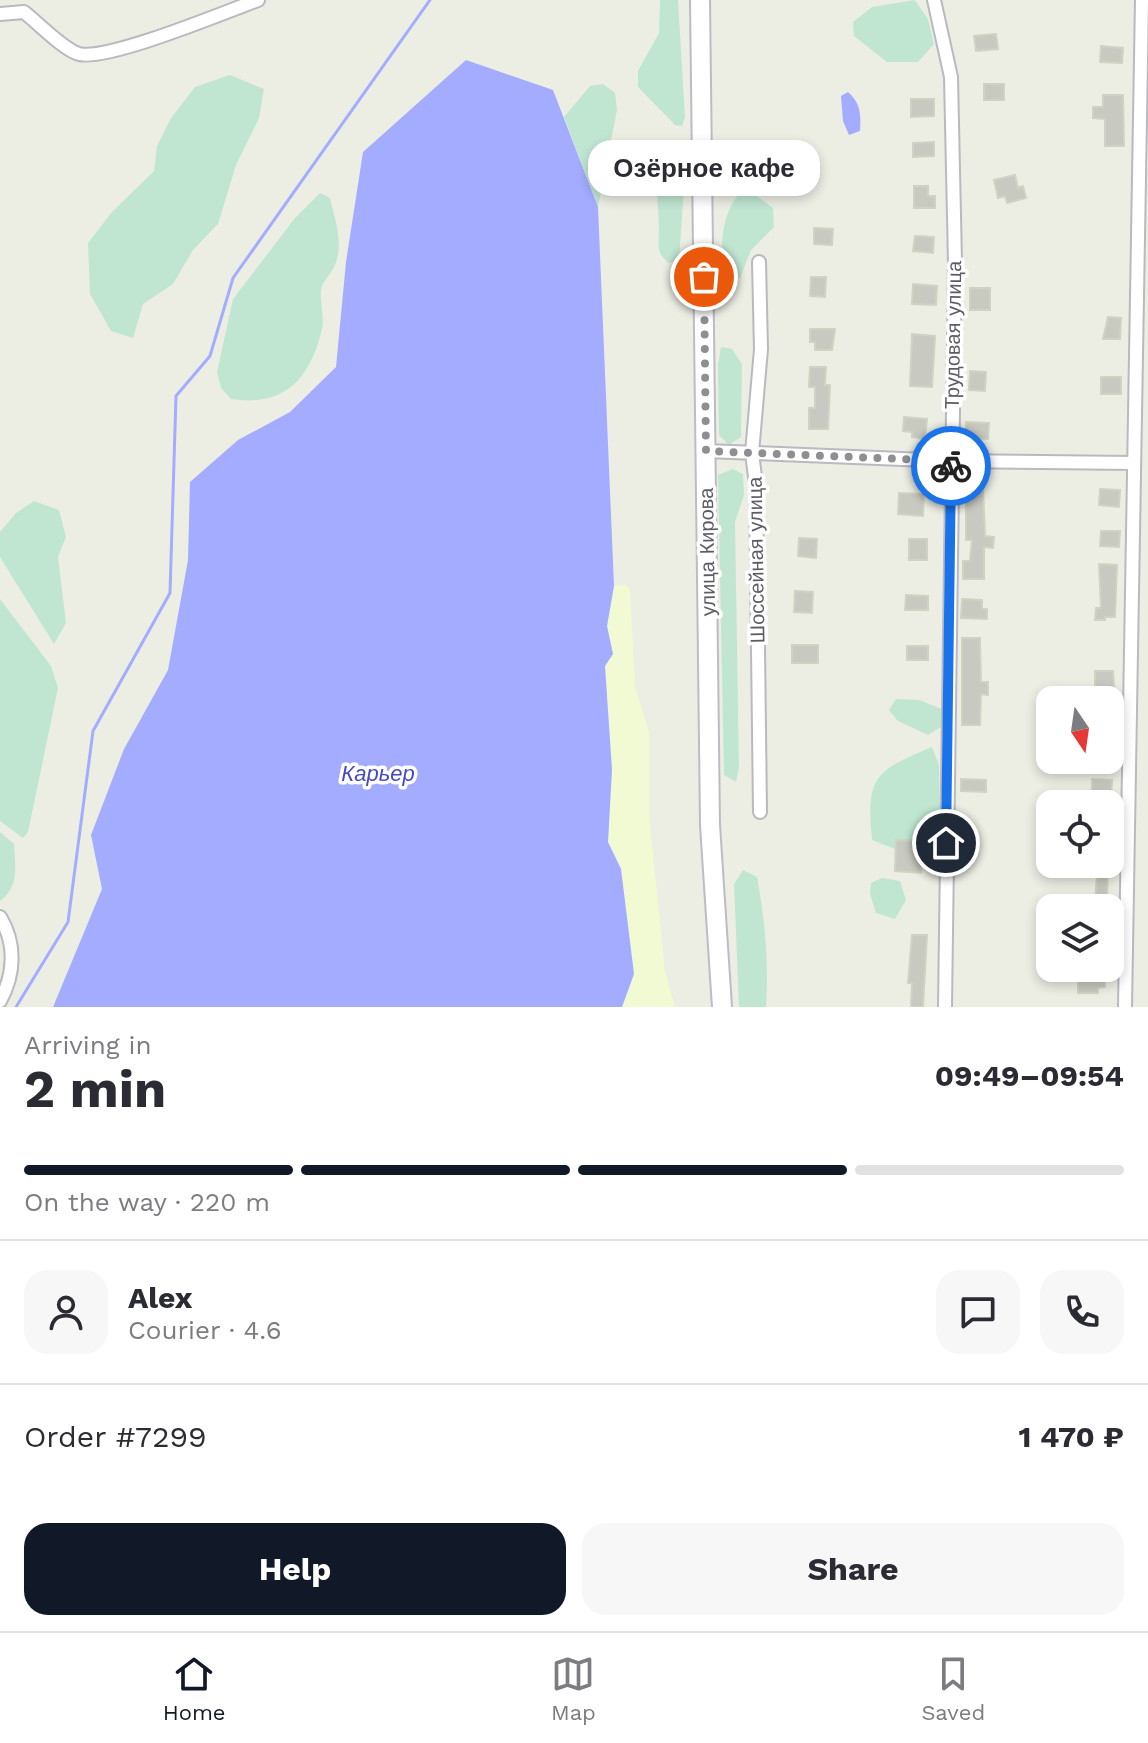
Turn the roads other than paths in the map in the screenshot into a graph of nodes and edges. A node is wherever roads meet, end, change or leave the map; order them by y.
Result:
1 (258, 0) edge
2 (700, 0) edge
3 (934, 0) edge
4 (1142, 0) edge
5 (0, 14) edge
6 (759, 262) dead end
7 (706, 451) junction
8 (752, 453) junction
9 (951, 461) junction
10 (1134, 463) junction
11 (760, 812) dead end
12 (0, 917) edge
13 (0, 1001) edge
14 (722, 1007) edge
15 (945, 1007) edge
16 (1125, 1007) edge

1 - 5 street
2 - 7 main road, улица Кирова
3 - 9 street, Трудовая улица
4 - 10 street
6 - 8 street, Шоссейная улица
7 - 8 street
7 - 14 main road, улица Кирова
8 - 9 street
8 - 11 street, Шоссейная улица
9 - 10 street
9 - 15 street, Трудовая улица
10 - 16 street
12 - 13 street

